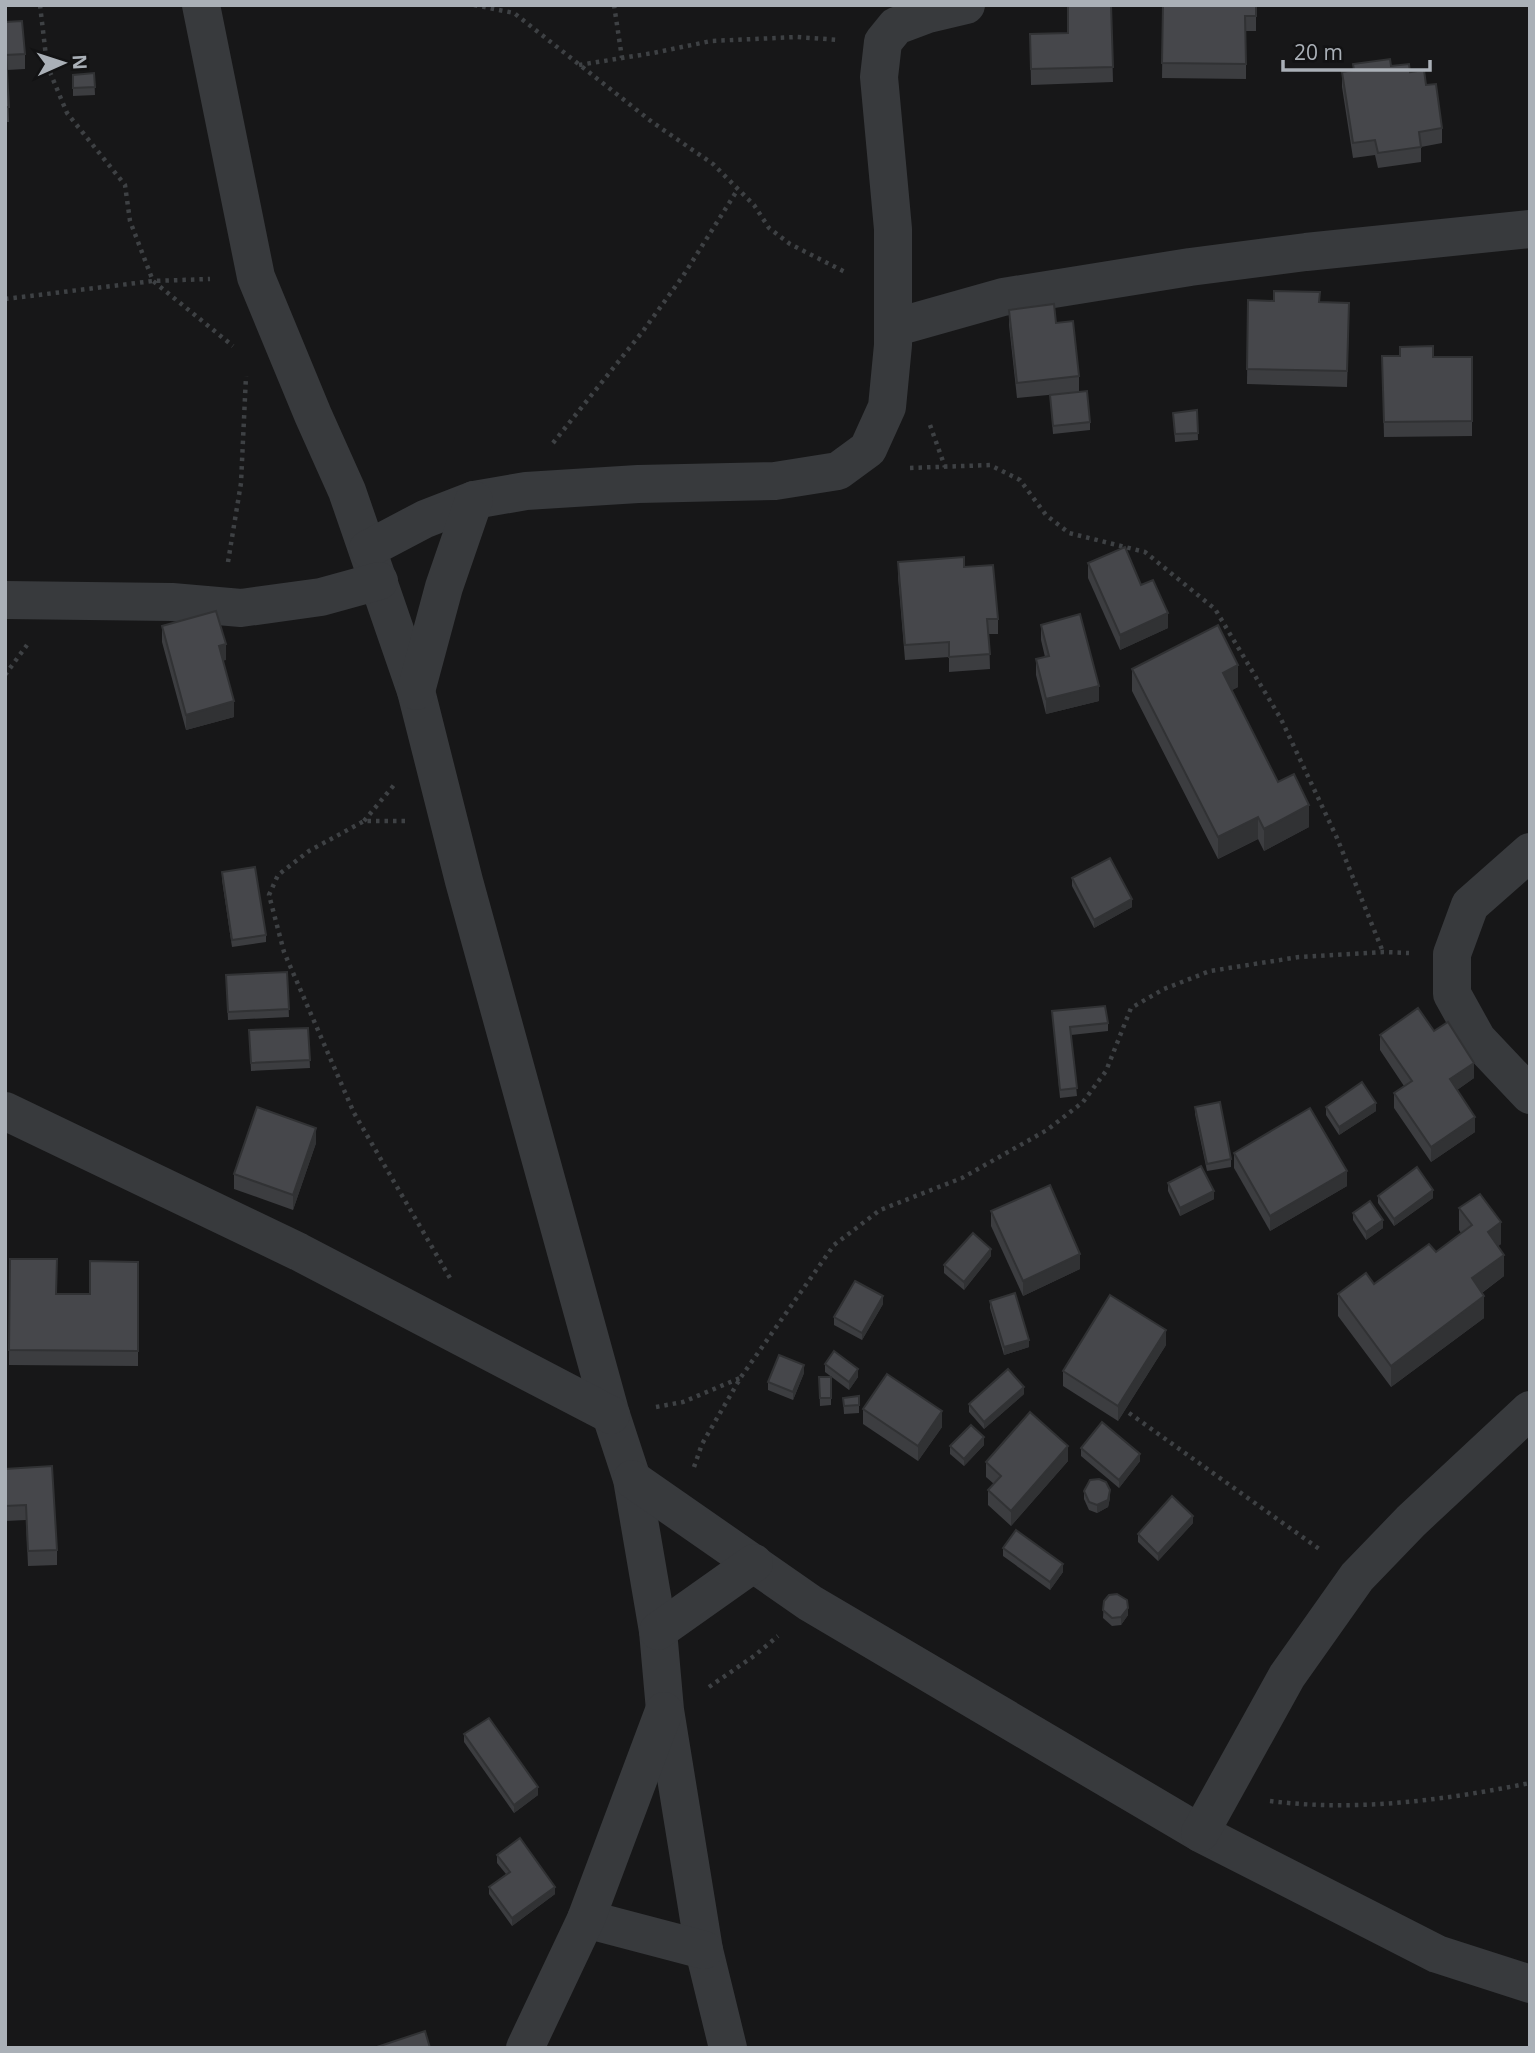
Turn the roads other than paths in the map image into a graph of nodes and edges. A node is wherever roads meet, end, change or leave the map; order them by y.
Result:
1 (201, 5) edge
2 (965, 5) edge
3 (1530, 229) edge
4 (893, 317) junction
5 (474, 500) junction
6 (374, 565) junction
7 (5, 600) edge
8 (416, 691) junction
9 (1530, 852) edge
10 (1530, 1095) edge
11 (5, 1111) edge
12 (1530, 1410) edge
13 (611, 1415) junction
14 (632, 1479) junction
15 (754, 1563) junction
16 (658, 1631) junction
17 (665, 1710) junction
18 (1200, 1833) junction
19 (586, 1919) junction
20 (705, 1950) junction
21 (1530, 1984) edge
22 (525, 2048) edge
23 (729, 2048) edge

1 - 6 street
2 - 4 street
3 - 4 street
4 - 5 street
5 - 6 street
5 - 8 street
6 - 7 street
6 - 8 street
8 - 13 street
9 - 10 street
11 - 13 street
12 - 18 street
13 - 14 street
14 - 15 street
14 - 16 street
15 - 16 street
15 - 18 street
16 - 17 street
17 - 19 street
17 - 20 street
18 - 21 street
19 - 20 street
19 - 22 street
20 - 23 street

